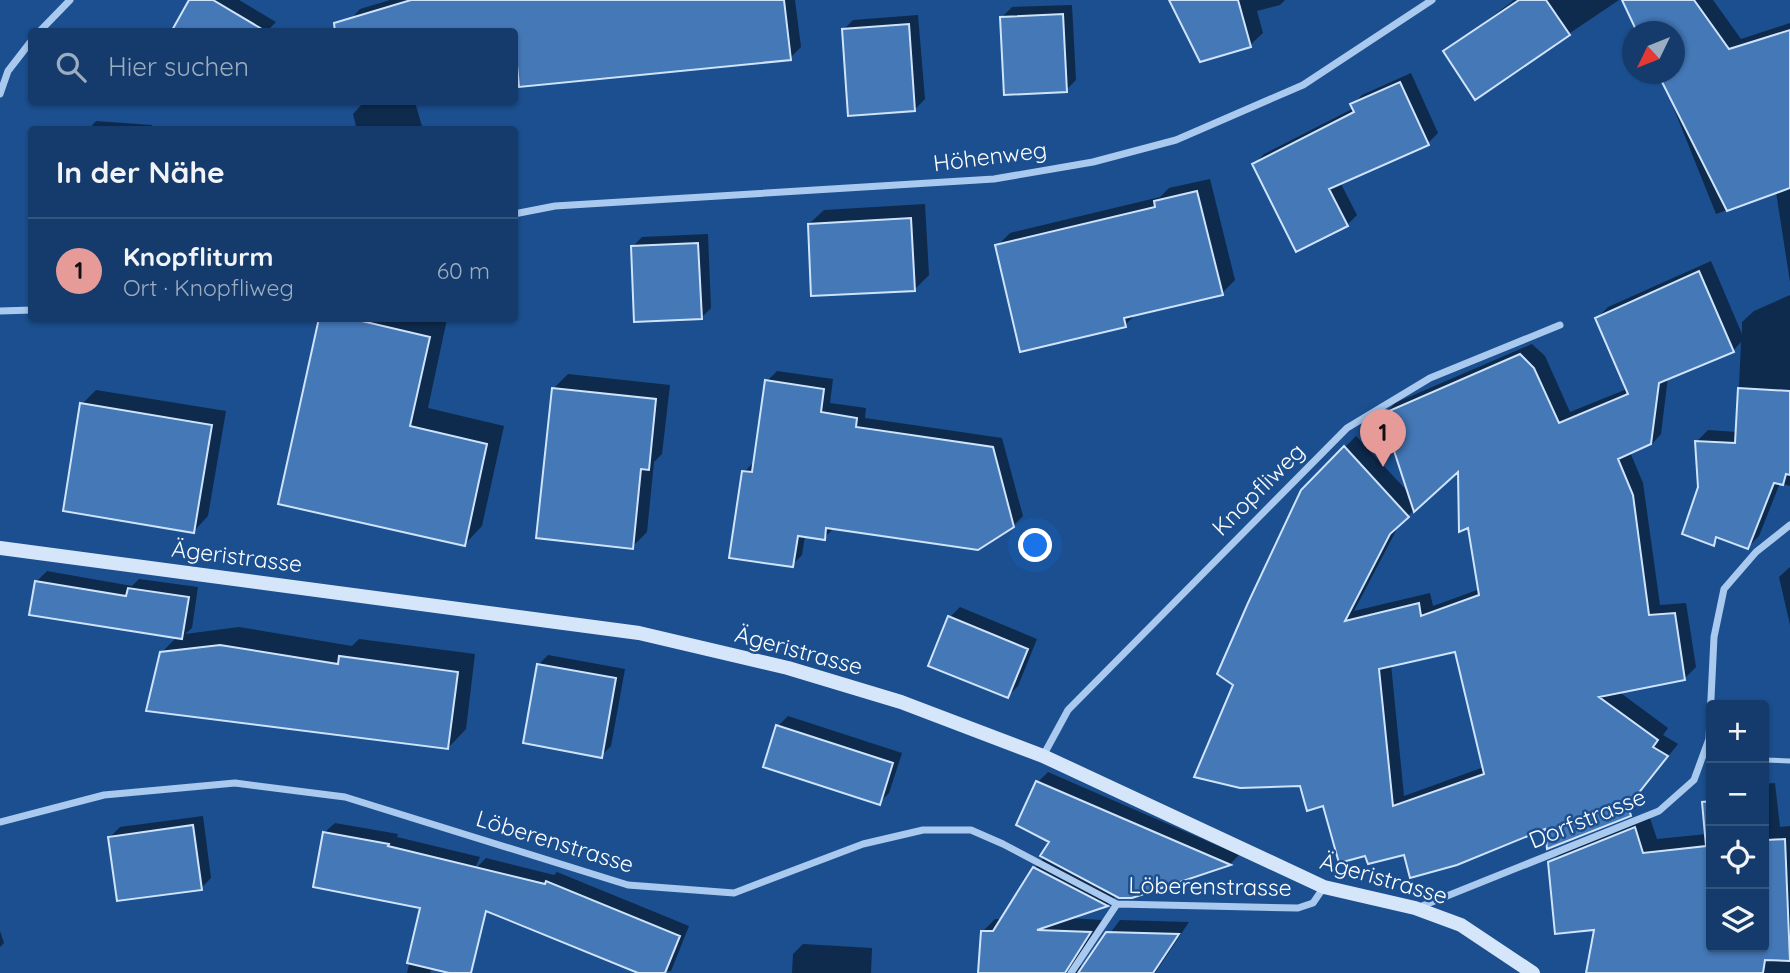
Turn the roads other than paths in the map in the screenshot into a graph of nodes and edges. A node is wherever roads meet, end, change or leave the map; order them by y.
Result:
1 (70, 0) edge
2 (1432, 0) edge
3 (42, 28) edge
4 (28, 45) edge
5 (0, 67) edge
6 (8, 71) junction
7 (0, 94) edge
8 (518, 214) edge
9 (28, 310) edge
10 (0, 311) edge
11 (1560, 325) dead end
12 (1790, 525) edge
13 (0, 548) edge
14 (1044, 756) junction
15 (1702, 758) junction
16 (1706, 758) edge
17 (1769, 760) edge
18 (1790, 761) edge
19 (0, 822) edge
20 (1324, 887) junction
21 (1117, 904) junction
22 (1415, 908) junction
23 (1071, 973) edge
24 (1532, 973) edge

1 - 3 street
2 - 8 street, Höhenweg
4 - 6 street
5 - 6 street
6 - 7 street
9 - 10 street
11 - 14 street, Knopfliweg
12 - 15 street, Dorfstrasse
13 - 14 main road, Ägeristrasse
14 - 20 main road, Ägeristrasse
15 - 16 lane
15 - 22 street, Dorfstrasse
17 - 18 lane
19 - 21 street, Löberenstrasse
20 - 21 street, Löberenstrasse
20 - 22 main road, Ägeristrasse
21 - 23 street
22 - 24 main road, Ägeristrasse

